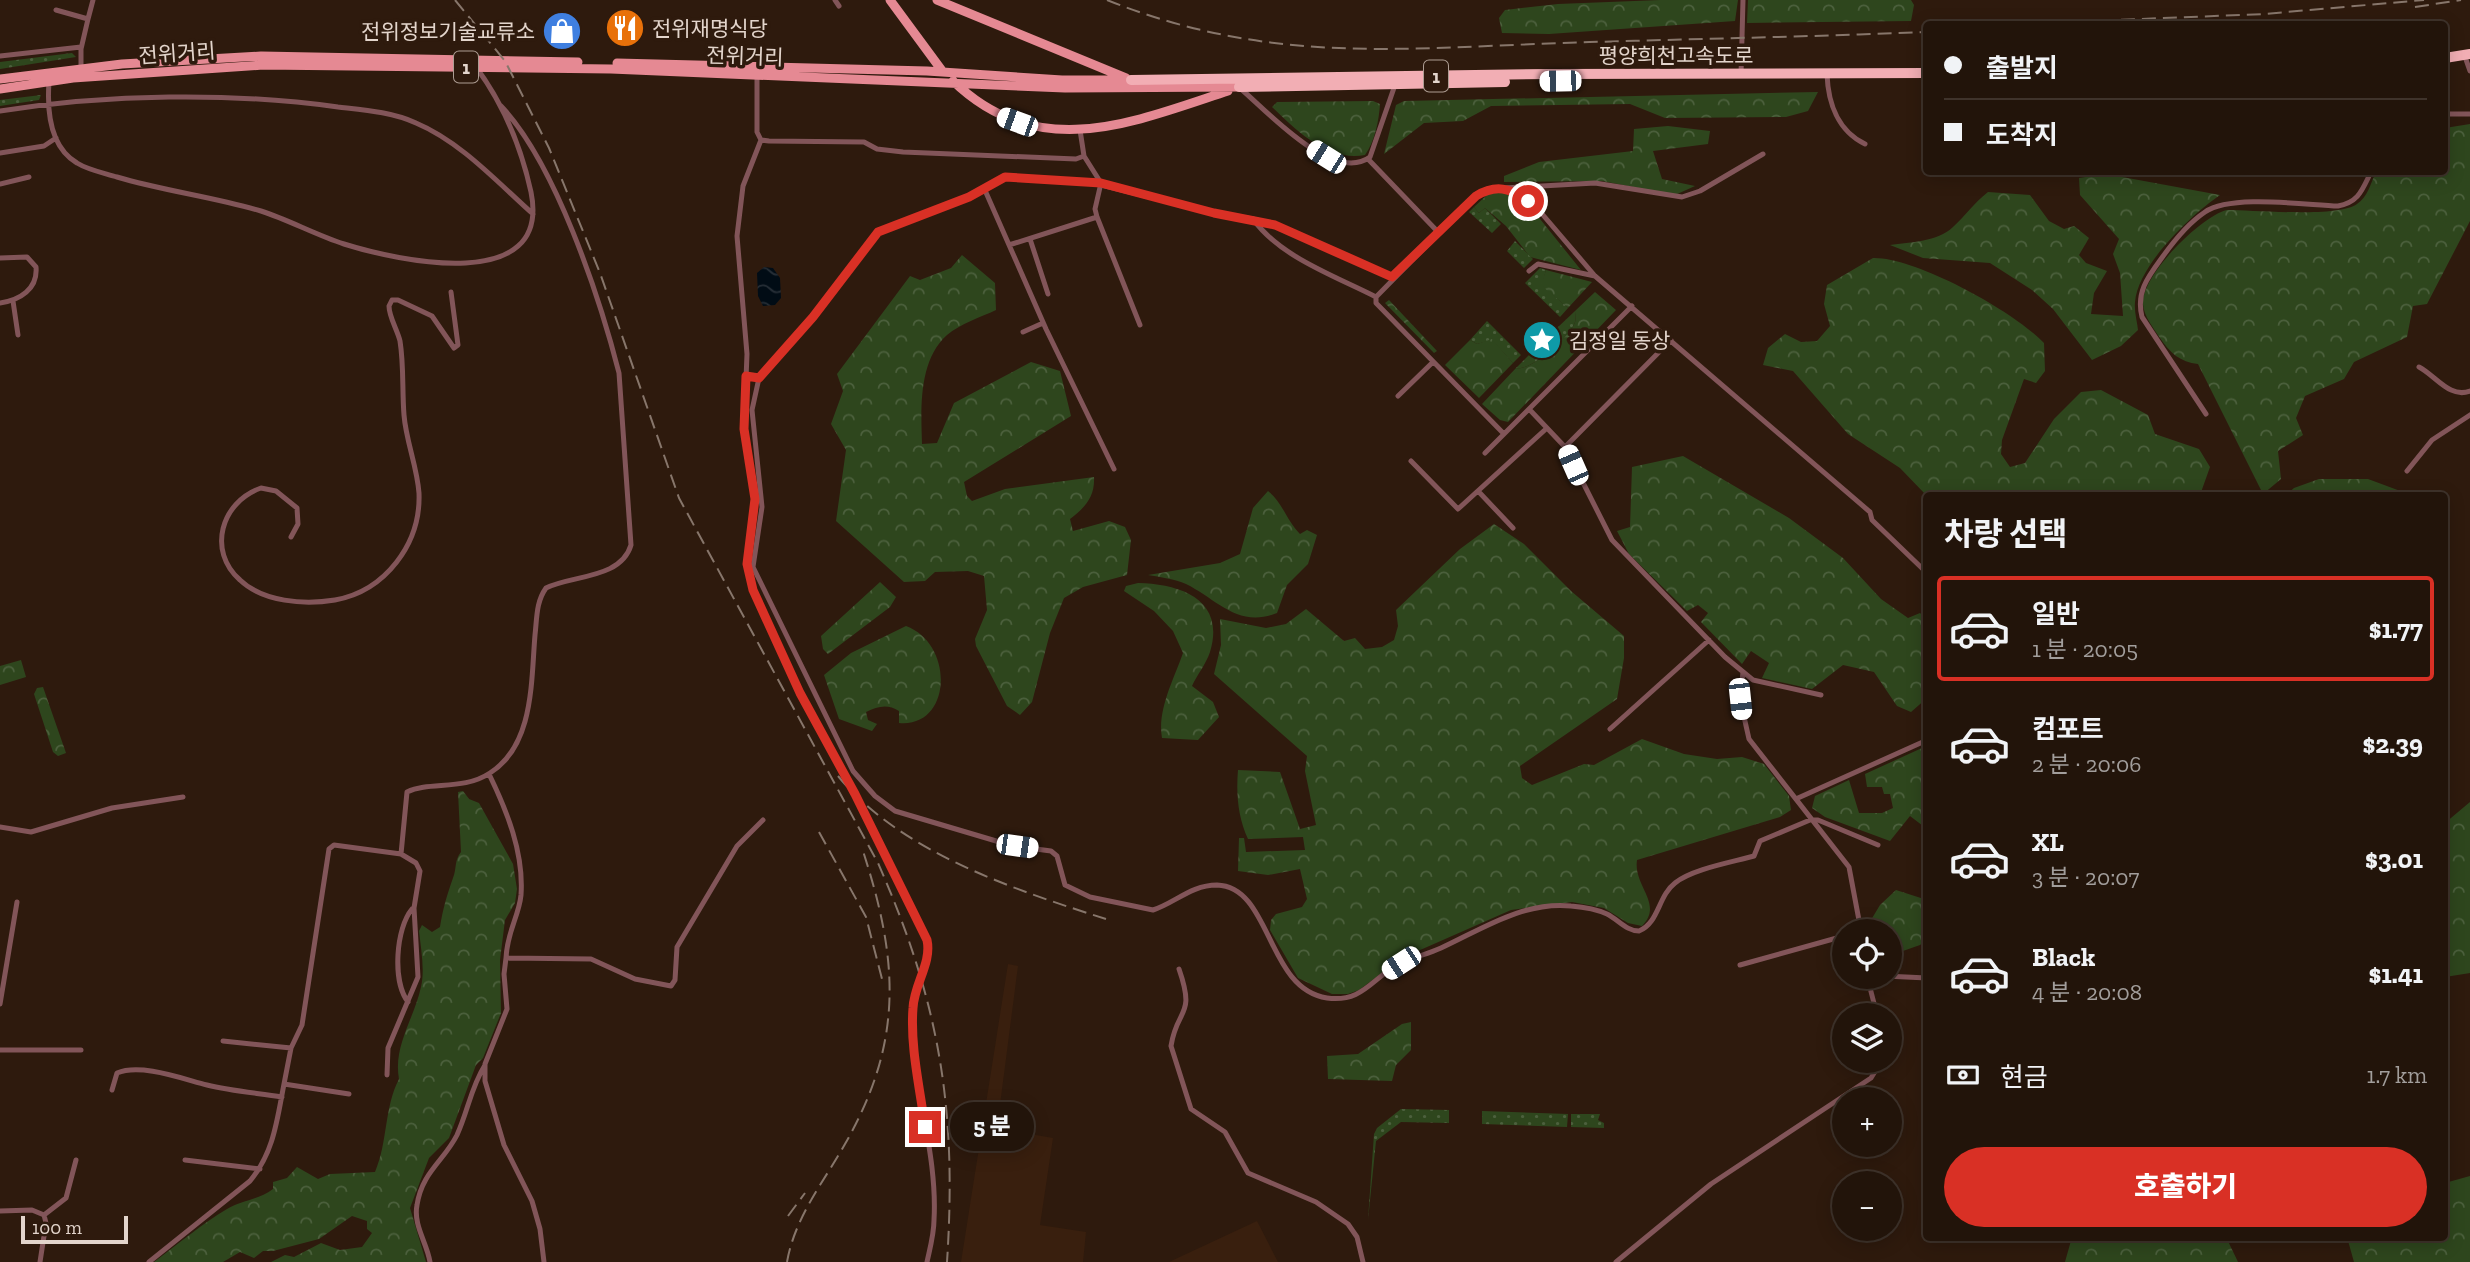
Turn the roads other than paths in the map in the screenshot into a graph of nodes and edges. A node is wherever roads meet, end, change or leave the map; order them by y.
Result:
1 (93, 0) edge
2 (835, 0) edge
3 (890, 0) edge
4 (937, 0) edge
5 (1743, 0) edge
6 (839, 6) dead end
7 (56, 10) dead end
8 (88, 19) junction
9 (81, 47) junction
10 (2467, 52) edge
11 (2448, 55) edge
12 (0, 56) edge
13 (476, 67) junction
14 (81, 68) junction
15 (2470, 71) edge
16 (757, 74) junction
17 (1923, 75) edge
18 (1741, 76) junction
19 (1827, 76) junction
20 (0, 79) edge
21 (1131, 80) junction
22 (49, 82) junction
23 (1396, 84) junction
24 (1239, 87) junction
25 (0, 89) edge
26 (48, 106) junction
27 (501, 106) junction
28 (0, 111) edge
29 (2448, 114) edge
30 (2470, 114) edge
31 (1080, 130) junction
32 (56, 138) junction
33 (761, 140) junction
34 (1865, 144) dead end
35 (0, 153) edge
36 (1763, 154) dead end
37 (1084, 156) junction
38 (1367, 159) junction
39 (2370, 175) edge
40 (29, 177) dead end
41 (1101, 183) junction
42 (0, 184) edge
43 (985, 188) junction
44 (1501, 188) junction
45 (533, 214) junction
46 (1097, 217) junction
47 (1252, 219) junction
48 (1439, 233) junction
49 (1030, 239) junction
50 (1009, 245) junction
51 (0, 258) edge
52 (1529, 271) dead end
53 (1595, 276) junction
54 (1392, 277) junction
55 (452, 292) dead end
56 (1048, 294) dead end
57 (1376, 297) junction
58 (13, 301) junction
59 (0, 303) edge
60 (1632, 306) junction
61 (1043, 323) junction
62 (1140, 325) dead end
63 (1023, 332) dead end
64 (18, 335) dead end
65 (1671, 340) junction
66 (1433, 362) junction
67 (2419, 367) dead end
68 (746, 376) junction
69 (759, 378) junction
70 (2470, 391) edge
71 (1398, 396) dead end
72 (1529, 409) junction
73 (2206, 414) dead end
74 (2470, 415) edge
75 (1547, 428) junction
76 (1504, 434) junction
77 (1565, 447) junction
78 (1485, 453) dead end
79 (1411, 461) dead end
80 (1114, 469) dead end
81 (2407, 471) dead end
82 (1478, 491) junction
83 (1513, 528) dead end
84 (291, 537) dead end
85 (1923, 569) edge
86 (1709, 640) junction
87 (1743, 672) junction
88 (1821, 695) dead end
89 (1610, 729) dead end
90 (1923, 742) edge
91 (489, 774) junction
92 (183, 797) dead end
93 (1798, 799) junction
94 (763, 820) dead end
95 (1810, 820) junction
96 (0, 827) edge
97 (1878, 845) dead end
98 (401, 855) junction
99 (17, 902) dead end
100 (414, 908) junction
101 (1859, 919) edge
102 (1832, 939) edge
103 (506, 958) junction
104 (1740, 965) dead end
105 (1179, 969) dead end
106 (1902, 977) edge
107 (1923, 978) edge
108 (408, 1002) junction
109 (0, 1004) edge
110 (223, 1041) dead end
111 (291, 1048) junction
112 (0, 1050) edge
113 (81, 1050) dead end
114 (485, 1065) junction
115 (1874, 1073) edge
116 (387, 1075) dead end
117 (285, 1084) junction
118 (112, 1090) dead end
119 (349, 1094) dead end
120 (282, 1097) junction
121 (76, 1160) dead end
122 (185, 1160) dead end
123 (260, 1169) junction
124 (0, 1212) edge
125 (44, 1215) junction
126 (40, 1262) edge
127 (149, 1262) edge
128 (430, 1262) edge
129 (544, 1262) edge
130 (928, 1262) edge
131 (1363, 1262) edge
132 (1616, 1262) edge

1 - 8 street
2 - 6 street
3 - 31 main road
4 - 21 main road
5 - 18 street
7 - 8 street
8 - 9 street
9 - 12 street
9 - 14 street
10 - 11 highway
10 - 15 street
13 - 16 main road, 전위거리 / 1
13 - 22 main road, 전위거리 / 1
13 - 27 street
14 - 20 main road, 전위거리 / 1
14 - 21 main road, 전위거리 / 1
16 - 24 main road, 전위거리 / 1
16 - 33 street
17 - 19 highway, 평양희천고속도로 / 1
18 - 19 highway, 평양희천고속도로 / 1
18 - 21 highway, 평양희천고속도로 / 1
18 - 23 highway, 평양희천고속도로 / 1
19 - 34 street
22 - 25 main road, 전위거리 / 1
22 - 26 street
23 - 24 highway, 평양희천고속도로 / 1
23 - 38 street
24 - 31 main road
24 - 38 street
26 - 28 street
26 - 32 street
26 - 45 street
27 - 45 street
27 - 91 street
29 - 30 street
31 - 37 street
32 - 35 street
32 - 45 street
33 - 37 street
33 - 68 street
36 - 44 street
37 - 41 street
38 - 48 street
39 - 73 street
40 - 42 street
41 - 43 street
41 - 46 street
41 - 47 street
43 - 50 street
43 - 69 street
44 - 48 street
44 - 53 street
46 - 49 street
46 - 62 street
47 - 54 street
47 - 57 street
48 - 54 street
49 - 50 street
49 - 56 street
50 - 61 street
51 - 58 street
52 - 53 street
53 - 60 street
54 - 57 street
55 - 84 street
57 - 66 street
58 - 59 street
58 - 64 street
60 - 65 street
60 - 72 street
61 - 63 street
61 - 80 street
65 - 77 street
65 - 85 street
66 - 71 street
66 - 76 street
67 - 70 street
68 - 69 street
68 - 130 street
69 - 95 street
72 - 75 street
72 - 76 street
74 - 81 street
75 - 77 street
75 - 82 street
76 - 78 street
77 - 86 street
79 - 82 street
82 - 83 street
86 - 87 street
86 - 89 street
87 - 88 street
87 - 93 street
90 - 93 street
91 - 98 street
91 - 103 street
92 - 96 street
93 - 95 street
94 - 103 street
95 - 97 street
95 - 101 street
98 - 100 street
98 - 111 street
99 - 109 street
100 - 108 street
100 - 108 street
102 - 104 street
103 - 114 street
105 - 131 street
106 - 107 street
108 - 116 street
110 - 111 street
111 - 117 street
112 - 113 street
114 - 128 street
114 - 129 street
115 - 132 street
117 - 119 street
117 - 120 street
118 - 120 street
120 - 123 street
121 - 125 street
122 - 123 street
123 - 127 street
124 - 125 street
125 - 126 street

